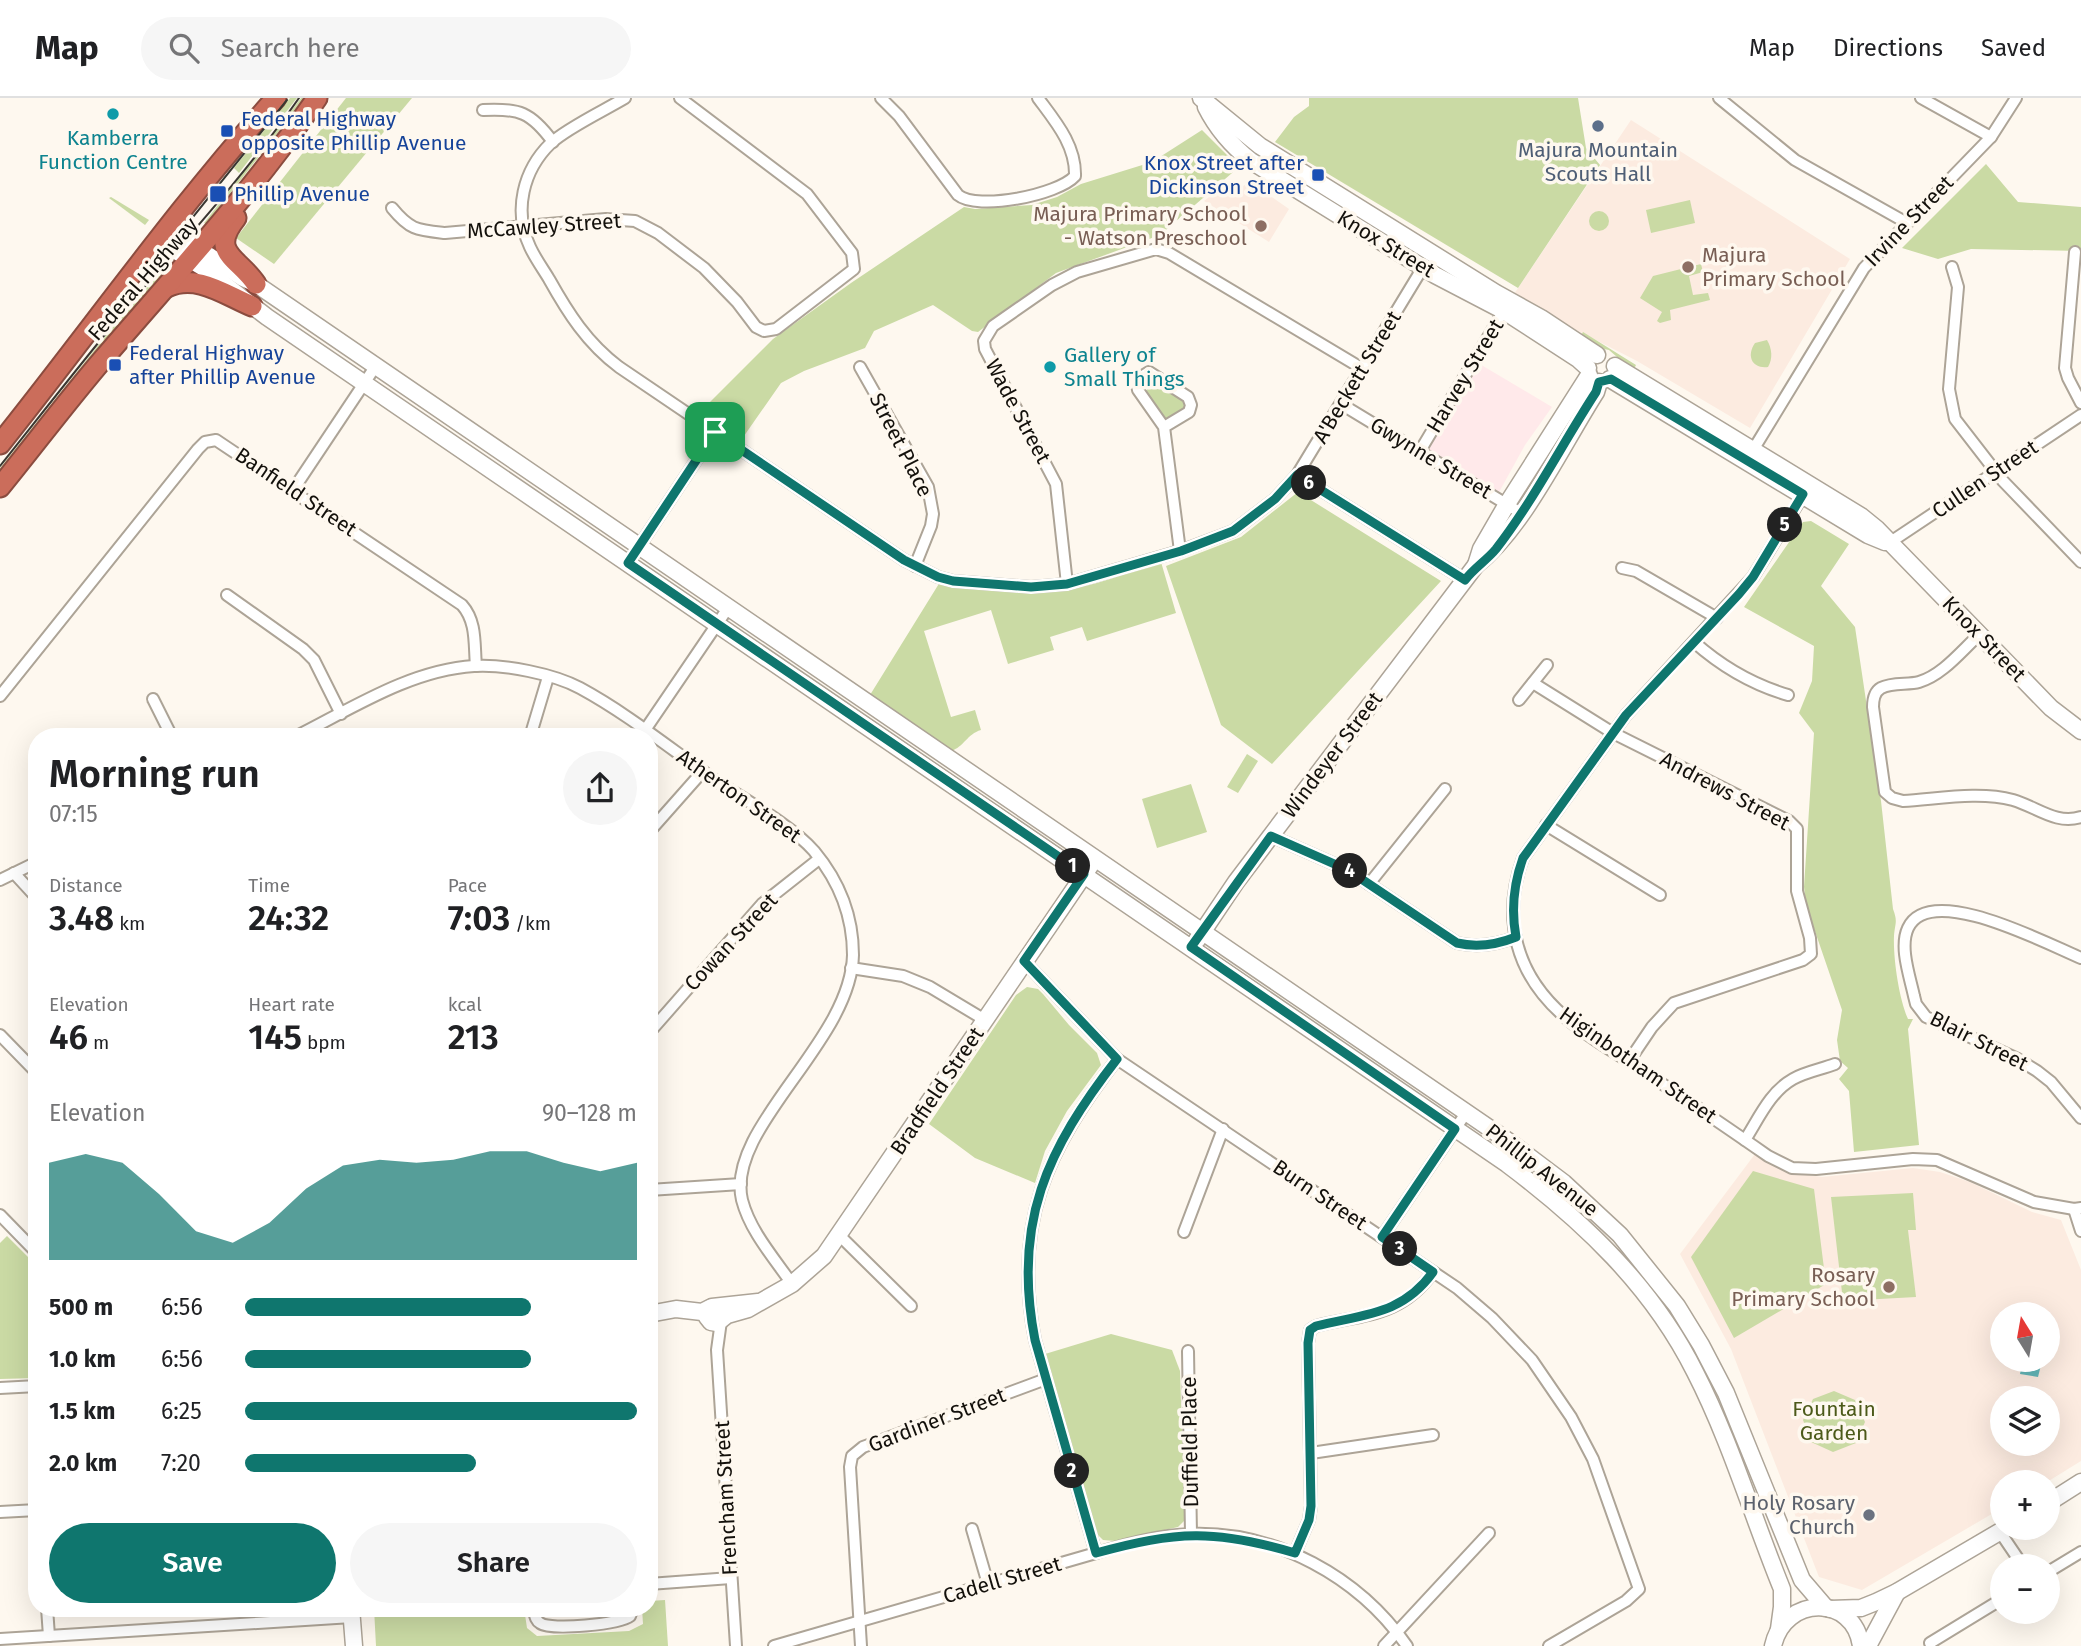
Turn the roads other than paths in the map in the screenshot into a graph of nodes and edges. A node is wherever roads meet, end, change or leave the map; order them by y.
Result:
1 (276, 98) edge
2 (317, 98) edge
3 (625, 98) edge
4 (680, 98) edge
5 (881, 98) edge
6 (1038, 98) edge
7 (1719, 98) edge
8 (1921, 98) edge
9 (2016, 98) edge
10 (1202, 99) edge
11 (483, 110) dead end
12 (1991, 137) junction
13 (553, 142) junction
14 (277, 153) junction
15 (392, 208) dead end
16 (1906, 223) junction
17 (524, 226) junction
18 (163, 234) junction
19 (2075, 252) dead end
20 (195, 255) junction
21 (1428, 260) junction
22 (1952, 267) dead end
23 (256, 284) junction
24 (167, 287) junction
25 (252, 306) junction
26 (1507, 306) junction
27 (375, 367) junction
28 (860, 367) dead end
29 (1363, 369) junction
30 (1600, 371) junction
31 (364, 383) junction
32 (2081, 403) edge
33 (1341, 404) junction
34 (2081, 415) edge
35 (1164, 428) junction
36 (715, 432) junction
37 (0, 444) edge
38 (1420, 451) junction
39 (1750, 455) junction
40 (1996, 472) junction
41 (1297, 475) junction
42 (0, 487) edge
43 (1807, 489) junction
44 (293, 490) junction
45 (1514, 509) junction
46 (1889, 543) junction
47 (638, 547) junction
48 (1181, 551) junction
49 (2081, 562) edge
50 (628, 563) junction
51 (915, 566) junction
52 (1622, 568) dead end
53 (1465, 580) junction
54 (1067, 584) junction
55 (227, 595) dead end
56 (728, 608) junction
57 (1717, 618) junction
58 (718, 624) junction
59 (1980, 634) junction
60 (1693, 642) junction
61 (476, 666) junction
62 (1547, 666) dead end
63 (548, 677) junction
64 (1533, 683) junction
65 (1788, 695) dead end
66 (0, 696) edge
67 (153, 699) dead end
68 (1520, 700) dead end
69 (341, 715) junction
70 (168, 728) edge
71 (314, 728) edge
72 (533, 728) edge
73 (642, 728) edge
74 (646, 728) edge
75 (2081, 731) edge
76 (1613, 733) junction
77 (658, 739) edge
78 (703, 771) junction
79 (1444, 789) dead end
80 (2081, 817) edge
81 (658, 822) edge
82 (1546, 825) junction
83 (1271, 836) junction
84 (819, 859) junction
85 (1095, 859) junction
86 (28, 866) edge
87 (14, 873) junction
88 (1084, 874) junction
89 (0, 880) edge
90 (1369, 884) junction
91 (28, 888) edge
92 (1660, 895) dead end
93 (1202, 932) junction
94 (1516, 937) junction
95 (1191, 947) junction
96 (2081, 958) edge
97 (1024, 961) junction
98 (851, 968) junction
99 (985, 1020) junction
100 (658, 1023) edge
101 (0, 1035) edge
102 (1117, 1059) junction
103 (1629, 1061) junction
104 (28, 1064) edge
105 (1835, 1064) dead end
106 (1466, 1113) junction
107 (2081, 1118) edge
108 (1223, 1129) junction
109 (1455, 1129) junction
110 (1745, 1140) junction
111 (741, 1184) junction
112 (658, 1189) edge
113 (2077, 1209) edge
114 (0, 1215) edge
115 (2081, 1231) edge
116 (1184, 1232) dead end
117 (839, 1235) junction
118 (1382, 1237) junction
119 (28, 1244) edge
120 (1433, 1272) junction
121 (792, 1284) junction
122 (911, 1306) dead end
123 (658, 1316) edge
124 (715, 1316) junction
125 (1188, 1351) dead end
126 (1046, 1379) junction
127 (28, 1386) edge
128 (0, 1388) edge
129 (1433, 1435) dead end
130 (1311, 1453) junction
131 (2081, 1482) edge
132 (2060, 1495) edge
133 (28, 1510) edge
134 (0, 1512) edge
135 (972, 1529) dead end
136 (1489, 1533) dead end
137 (1191, 1534) junction
138 (1990, 1538) edge
139 (2081, 1552) edge
140 (1096, 1553) junction
141 (1295, 1553) junction
142 (2060, 1565) edge
143 (731, 1578) junction
144 (658, 1583) edge
145 (988, 1584) junction
146 (1897, 1592) junction
147 (1990, 1606) edge
148 (1828, 1609) junction
149 (48, 1617) edge
150 (299, 1617) edge
151 (352, 1617) edge
152 (536, 1617) edge
153 (628, 1617) edge
154 (860, 1621) junction
155 (1397, 1632) junction
156 (49, 1636) junction
157 (0, 1639) edge
158 (1775, 1639) edge
159 (1930, 1643) dead end
160 (354, 1646) edge
161 (736, 1646) edge
162 (774, 1646) edge
163 (861, 1646) edge
164 (1384, 1646) edge
165 (1407, 1646) edge
166 (1549, 1646) edge
167 (1861, 1646) edge
168 (1868, 1646) edge

1 - 18 highway, Federal Highway
2 - 14 highway, Federal Highway
3 - 13 street, A'Beckett Street
4 - 17 street, McCawley Street
5 - 6 street
7 - 16 street
8 - 12 street
9 - 12 street, Irvine Street
10 - 21 main road, Knox Street
11 - 13 street
12 - 16 street, Irvine Street
13 - 17 street, A'Beckett Street
14 - 20 highway, Federal Highway
14 - 23 highway
15 - 17 street, McCawley Street
16 - 39 street, Irvine Street
17 - 36 street, A'Beckett Street
18 - 20 main road, Phillip Avenue
18 - 37 highway, Federal Highway
19 - 32 street
20 - 23 main road, Phillip Avenue
20 - 24 highway, Federal Highway
20 - 25 main road, Phillip Avenue
21 - 26 main road, Knox Street
21 - 29 street, A'Beckett Street
22 - 40 street
23 - 27 main road, Phillip Avenue
24 - 25 highway
24 - 42 highway, Federal Highway
25 - 31 main road, Phillip Avenue
26 - 30 main road, Knox Street
26 - 38 street, Harvey Street
27 - 31 street
27 - 47 main road, Phillip Avenue
28 - 51 street, Street Place
29 - 33 street, A'Beckett Street
29 - 54 street, Wade Street
30 - 39 main road, Knox Street
30 - 45 main road, Windeyer Street
31 - 44 street
31 - 50 main road, Phillip Avenue
33 - 38 street, Gwynne Street
33 - 41 street, A'Beckett Street
34 - 40 street, Cullen Street
35 - 35 street
35 - 48 street
36 - 47 street
36 - 51 street, A'Beckett Street
38 - 45 street, Gwynne Street
39 - 43 main road, Knox Street
40 - 46 street, Cullen Street
40 - 49 street
41 - 48 street, A'Beckett Street
41 - 53 street
43 - 46 main road, Knox Street
43 - 57 street, Higinbotham Street
44 - 61 street, Banfield Street
44 - 66 street, Banfield Street
45 - 53 main road, Windeyer Street
46 - 59 main road, Knox Street
47 - 50 street
47 - 56 main road, Phillip Avenue
48 - 54 street, A'Beckett Street
50 - 58 main road, Phillip Avenue
51 - 54 street, A'Beckett Street
52 - 57 street
53 - 83 main road, Windeyer Street
55 - 69 street
56 - 58 street
56 - 85 main road, Phillip Avenue
57 - 60 street, Higinbotham Street
58 - 74 street
58 - 88 main road, Phillip Avenue
59 - 75 main road, Knox Street
59 - 80 street
60 - 65 street
60 - 76 street, Higinbotham Street
61 - 63 street, Atherton Street
61 - 69 street, Atherton Street
62 - 64 street
63 - 72 street
63 - 73 street, Atherton Street
64 - 68 street
64 - 76 street, Andrews Street
67 - 70 street
69 - 71 street, Atherton Street
76 - 82 street, Higinbotham Street
76 - 103 street, Andrews Street
77 - 78 street, Atherton Street
78 - 81 street
78 - 84 street, Atherton Street
79 - 90 street
82 - 92 street
82 - 94 street, Higinbotham Street
83 - 90 street
83 - 93 main road, Windeyer Street
84 - 98 street, Atherton Street
84 - 100 street, Cowan Street
85 - 88 main road, Bradfield Street
85 - 93 main road, Phillip Avenue
86 - 87 street
87 - 89 street
87 - 91 street
88 - 95 main road, Phillip Avenue
88 - 97 main road, Bradfield Street
90 - 94 street
93 - 95 main road, Windeyer Street
93 - 106 main road, Phillip Avenue
94 - 103 street, Higinbotham Street
95 - 109 main road, Phillip Avenue
96 - 107 street, Blair Street
97 - 99 main road, Bradfield Street
97 - 102 street, Burn Street
98 - 99 street
98 - 111 street, Atherton Street
99 - 117 main road, Bradfield Street
101 - 104 street
102 - 108 street, Burn Street
102 - 126 street
103 - 110 street, Higinbotham Street
105 - 110 street
106 - 109 street
106 - 148 main road, Phillip Avenue
108 - 116 street
108 - 118 street, Burn Street
109 - 118 street
109 - 158 main road, Phillip Avenue
110 - 113 street, Higinbotham Street
111 - 112 street
111 - 121 street, Atherton Street
113 - 115 street
114 - 119 street
117 - 121 main road, Bradfield Street
117 - 122 street
118 - 120 street, Burn Street
120 - 130 street
120 - 166 street, Burn Street
121 - 124 main road, Bradfield Street
123 - 124 main road, Bradfield Street
124 - 143 street, Frencham Street
125 - 137 street, Duffield Place
126 - 140 street
126 - 154 street, Gardiner Street
127 - 128 street
129 - 130 street
130 - 141 street
131 - 132 main road
133 - 134 street
135 - 145 street
136 - 155 street
137 - 140 street, Cadell Street
137 - 141 street, Cadell Street
138 - 146 main road
139 - 142 street
140 - 145 street, Cadell Street
141 - 155 street, Cadell Street
143 - 144 street
143 - 161 street, Frencham Street
145 - 154 street, Cadell Street
146 - 148 main road
146 - 168 main road
147 - 159 street
148 - 158 main road
148 - 167 main road, Phillip Avenue
149 - 156 street
150 - 156 street
151 - 160 main road
152 - 153 street
154 - 162 street, Cadell Street
154 - 163 street, Gardiner Street
155 - 164 street
155 - 165 street, Cadell Street
156 - 157 street

